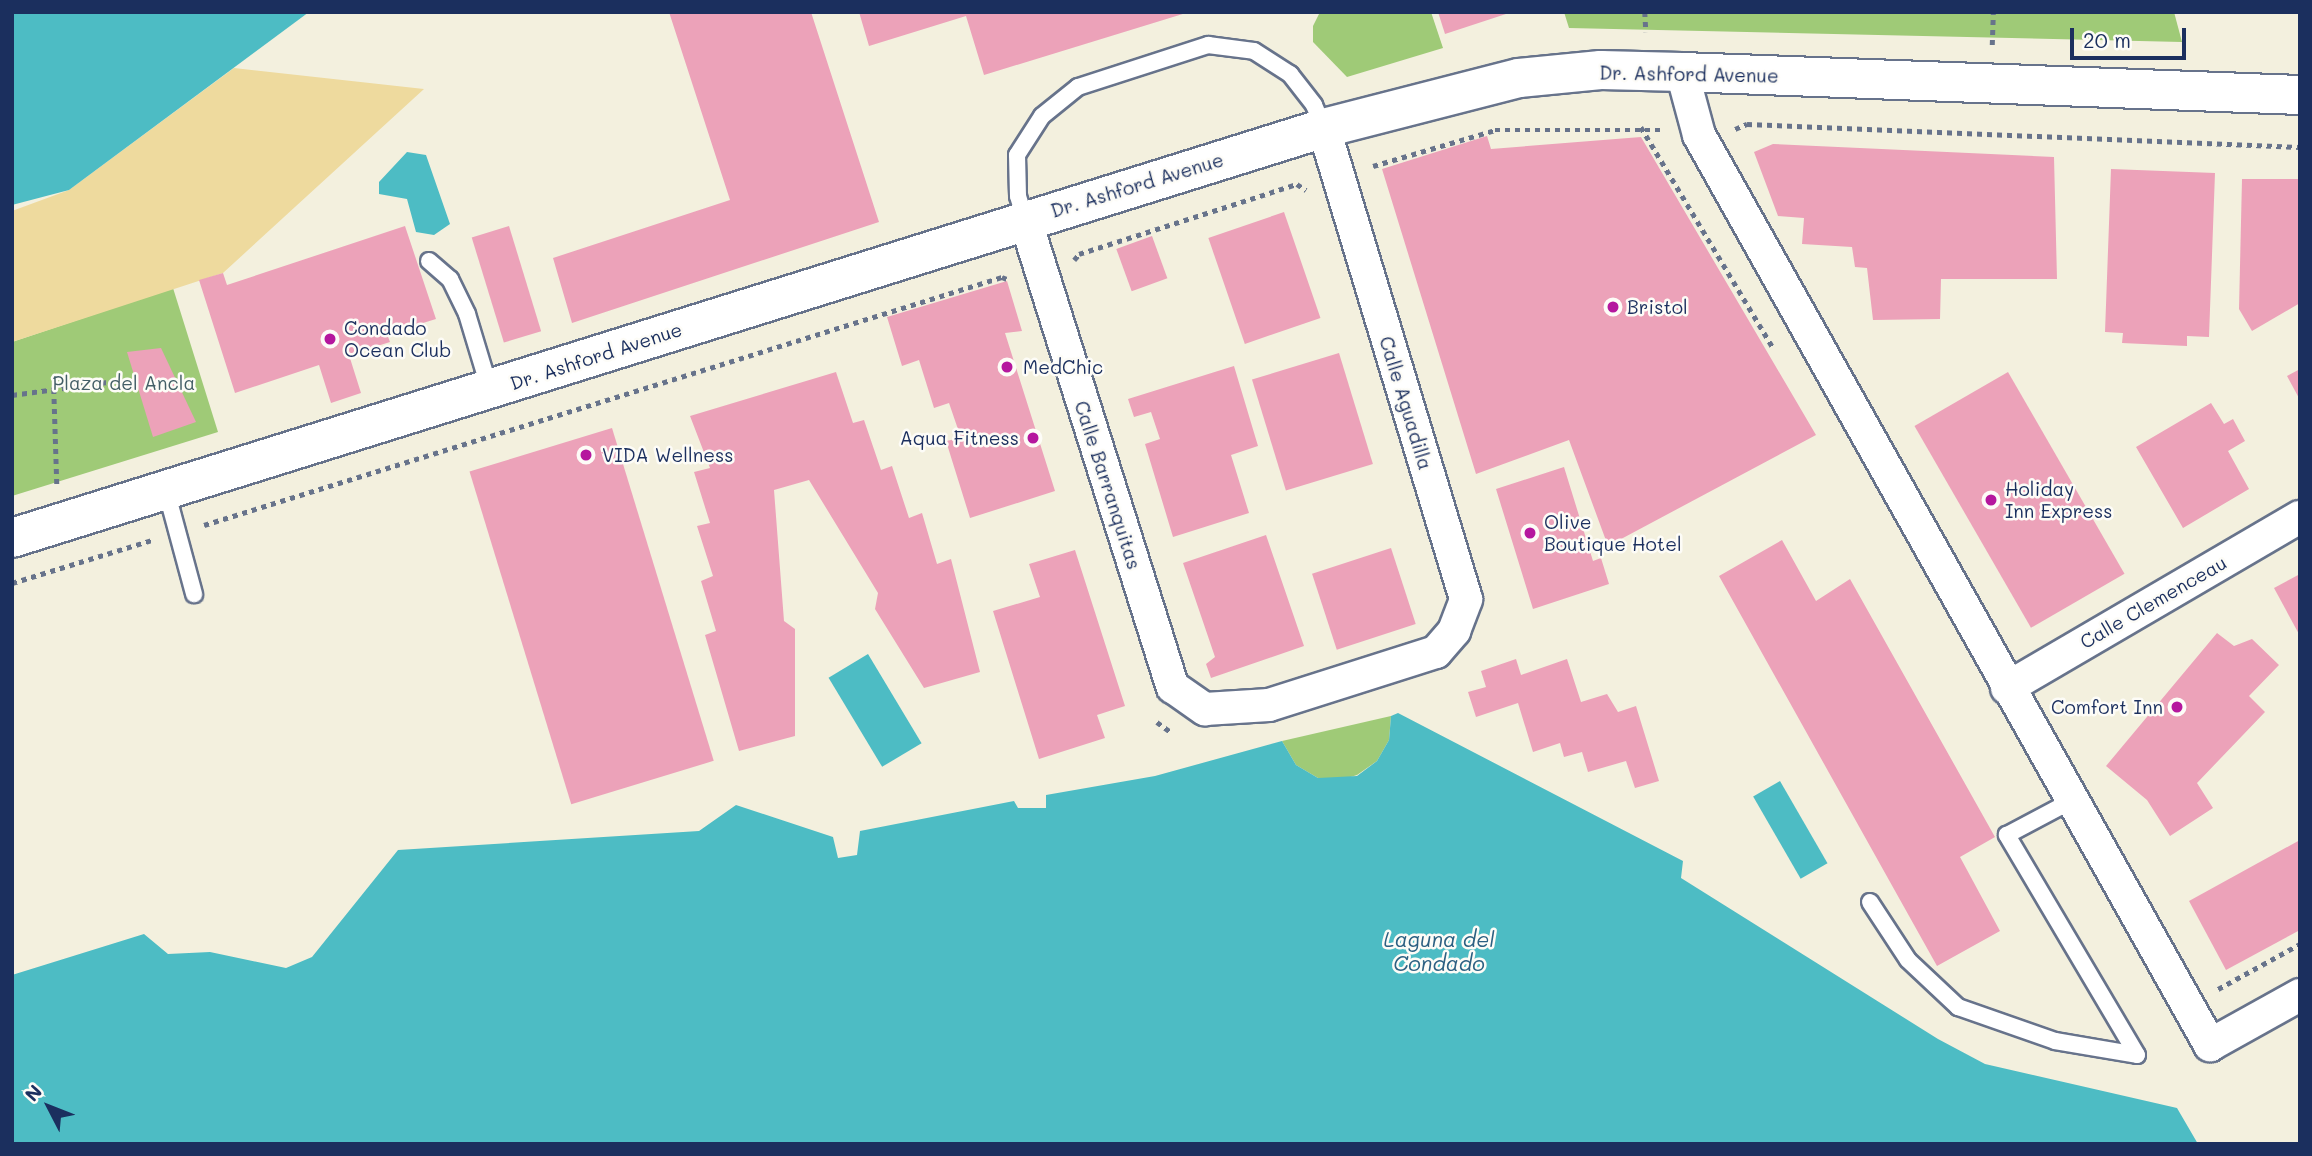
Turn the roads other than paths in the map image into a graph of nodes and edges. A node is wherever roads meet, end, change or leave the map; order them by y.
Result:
1 (1682, 72) junction
2 (2300, 95) edge
3 (1324, 128) junction
4 (1025, 219) junction
5 (429, 261) dead end
6 (490, 390) junction
7 (166, 490) junction
8 (2300, 517) edge
9 (12, 537) edge
10 (194, 594) dead end
11 (1168, 671) joint
12 (2007, 688) junction
13 (2071, 801) junction
14 (1870, 902) dead end
15 (2300, 995) edge

1 - 2 street, Dr. Ashford Avenue
1 - 3 street, Dr. Ashford Avenue
1 - 12 street
3 - 4 street, Dr. Ashford Avenue
3 - 4 lane
3 - 11 street, Calle Aguadilla
4 - 6 street, Dr. Ashford Avenue
4 - 11 street, Calle Barranquitas
5 - 6 lane
6 - 7 street, Dr. Ashford Avenue
7 - 9 street, Dr. Ashford Avenue
7 - 10 lane
8 - 12 street, Calle Clemenceau
12 - 13 street
13 - 14 lane
13 - 15 street

